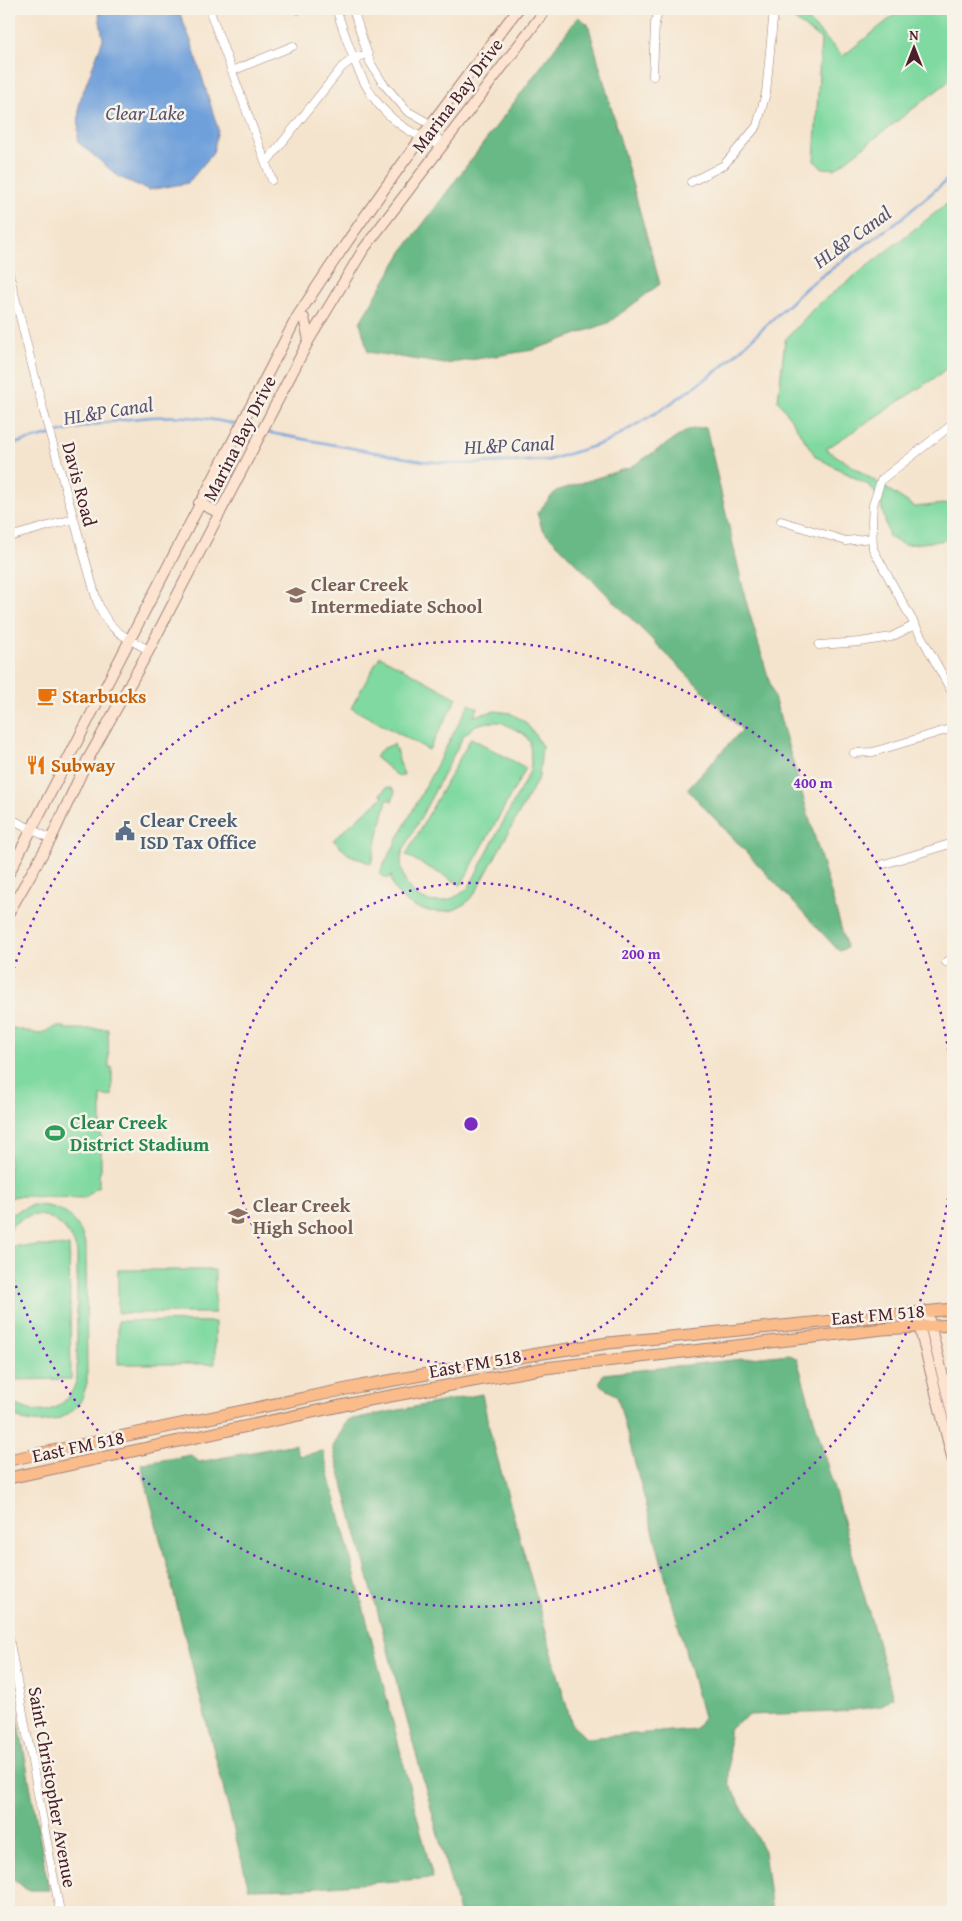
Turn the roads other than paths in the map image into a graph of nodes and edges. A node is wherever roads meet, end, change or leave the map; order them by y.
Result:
1 (209, 9) edge
2 (336, 9) edge
3 (353, 9) edge
4 (518, 9) edge
5 (546, 9) edge
6 (659, 9) edge
7 (774, 9) edge
8 (293, 46) dead end
9 (368, 54) junction
10 (354, 58) junction
11 (232, 71) junction
12 (654, 76) dead end
13 (430, 124) junction
14 (420, 138) junction
15 (441, 145) junction
16 (266, 163) junction
17 (272, 180) dead end
18 (691, 182) dead end
19 (9, 273) edge
20 (297, 317) junction
21 (309, 340) junction
22 (953, 424) edge
23 (199, 504) junction
24 (220, 513) junction
25 (73, 519) junction
26 (781, 521) dead end
27 (9, 537) edge
28 (872, 538) junction
29 (915, 625) junction
30 (130, 640) junction
31 (819, 645) dead end
32 (149, 650) junction
33 (953, 694) edge
34 (93, 713) junction
35 (108, 721) junction
36 (953, 728) edge
37 (72, 750) junction
38 (854, 753) dead end
39 (87, 761) junction
40 (9, 818) edge
41 (32, 829) junction
42 (51, 839) junction
43 (953, 843) edge
44 (884, 864) dead end
45 (9, 873) edge
46 (9, 912) edge
47 (953, 1309) edge
48 (921, 1312) junction
49 (953, 1325) edge
50 (925, 1327) junction
51 (759, 1328) junction
52 (608, 1343) junction
53 (761, 1344) junction
54 (610, 1360) junction
55 (453, 1369) junction
56 (455, 1385) junction
57 (361, 1386) junction
58 (362, 1402) junction
59 (237, 1411) junction
60 (953, 1416) edge
61 (243, 1428) junction
62 (59, 1449) junction
63 (9, 1460) edge
64 (953, 1461) edge
65 (64, 1467) junction
66 (9, 1478) edge
67 (9, 1638) edge
68 (60, 1912) edge

1 - 11 street
2 - 10 street
3 - 9 street
4 - 13 main road, Marina Bay Drive
5 - 15 main road, Marina Bay Drive
6 - 12 street
7 - 18 street
8 - 11 street
9 - 10 street
9 - 13 street
10 - 14 street
10 - 16 street
11 - 16 street
13 - 14 main road, Marina Bay Drive
13 - 15 street
14 - 15 street
14 - 20 main road, Marina Bay Drive
15 - 21 main road, Marina Bay Drive
16 - 17 street
19 - 25 street, Davis Road
20 - 21 main road
20 - 23 main road, Marina Bay Drive
21 - 24 main road, Marina Bay Drive
22 - 28 street
23 - 24 main road
23 - 30 main road, Marina Bay Drive
24 - 32 main road, Marina Bay Drive
25 - 27 street
25 - 30 street, Davis Road
26 - 28 street
28 - 29 street
29 - 31 street
29 - 33 street
30 - 32 street, Davis Road
30 - 34 main road, Marina Bay Drive
32 - 35 main road, Marina Bay Drive
34 - 35 main road
34 - 37 main road, Marina Bay Drive
35 - 39 main road, Marina Bay Drive
36 - 38 street
37 - 39 main road
37 - 41 main road, Marina Bay Drive
39 - 42 main road, Marina Bay Drive
40 - 41 street
41 - 42 street
41 - 45 main road, Marina Bay Drive
42 - 46 main road, Marina Bay Drive
43 - 44 street
47 - 48 main road, East FM 518
48 - 50 main road
48 - 51 main road, East FM 518
49 - 50 main road, East FM 518
50 - 53 main road, East FM 518
50 - 60 main road
50 - 64 main road
51 - 52 main road, East FM 518
51 - 53 main road
52 - 54 main road
52 - 55 main road, East FM 518
53 - 54 main road, East FM 518
54 - 56 main road, East FM 518
55 - 56 main road
55 - 57 main road, East FM 518
56 - 58 main road, East FM 518
57 - 58 main road
57 - 59 main road, East FM 518
58 - 61 main road, East FM 518
59 - 61 main road
59 - 62 main road, East FM 518
61 - 65 main road, East FM 518
62 - 63 main road, East FM 518
62 - 65 main road
65 - 66 main road, East FM 518
67 - 68 street, Saint Christopher Avenue

